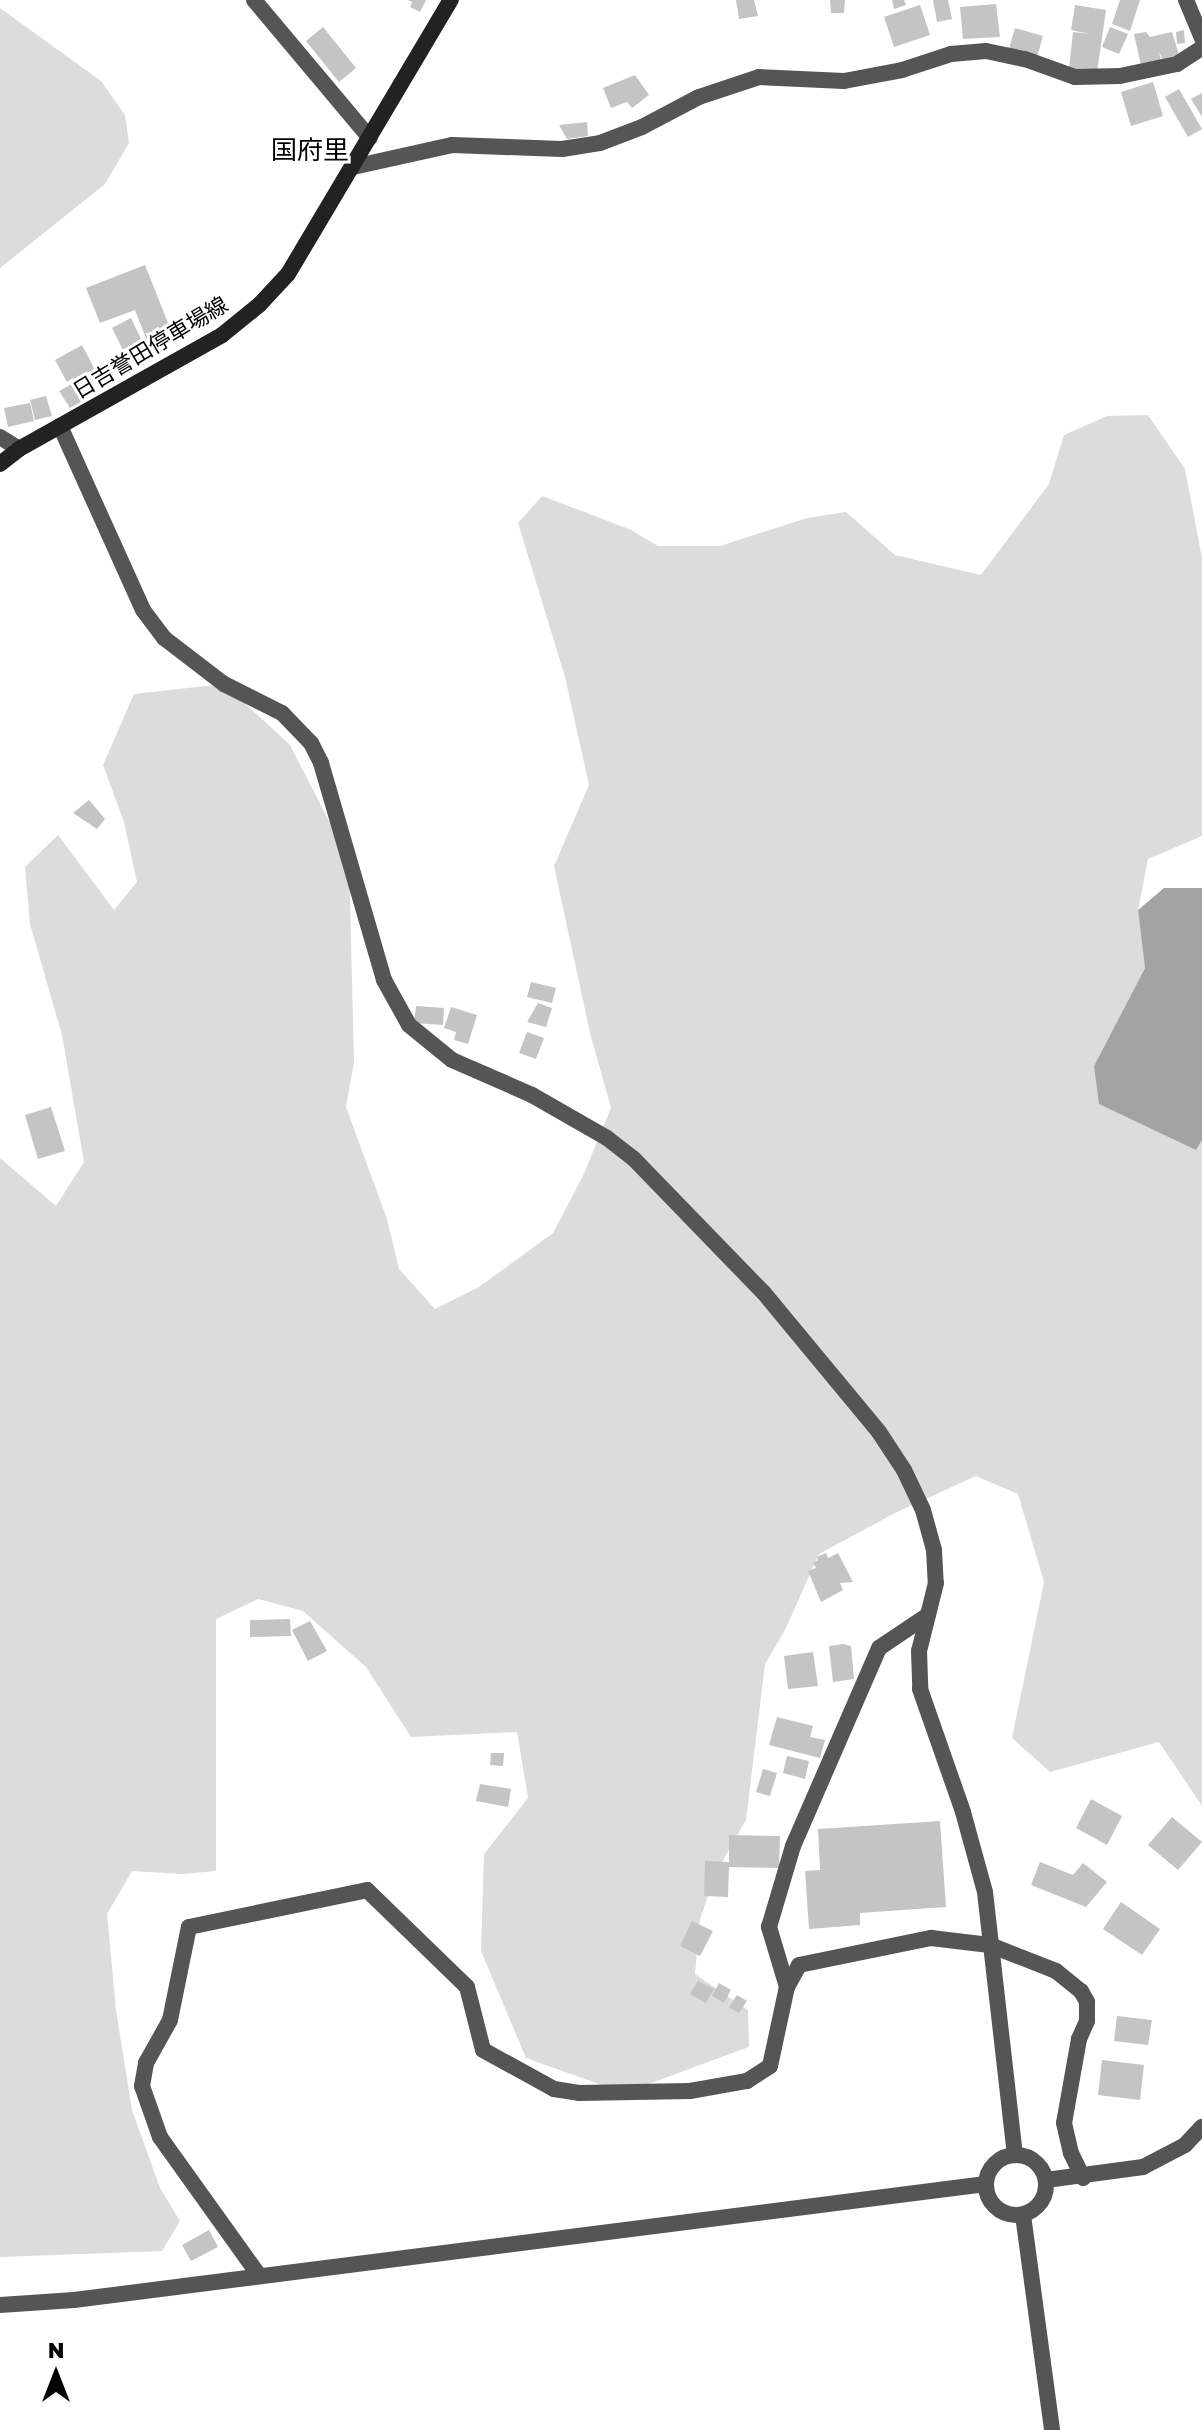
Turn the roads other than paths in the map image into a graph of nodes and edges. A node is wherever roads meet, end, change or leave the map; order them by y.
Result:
1 (254, 0) edge
2 (451, 0) edge
3 (1186, 0) edge
4 (1202, 38) edge
5 (1202, 48) edge
6 (370, 138) junction
7 (353, 167) junction
8 (60, 426) junction
9 (0, 437) edge
10 (19, 449) junction
11 (0, 464) edge
12 (928, 1615) junction
13 (990, 1945) junction
14 (787, 1987) junction
15 (1202, 2127) edge
16 (1015, 2155) junction
17 (1083, 2178) junction
18 (1046, 2180) junction
19 (986, 2184) junction
20 (1023, 2215) junction
21 (258, 2274) junction
22 (0, 2305) edge
23 (1052, 2430) edge

1 - 6 street
2 - 6 main road, 日吉誉田停車場線
3 - 4 street
5 - 7 street
6 - 7 main road, 日吉誉田停車場線
7 - 8 main road, 日吉誉田停車場線
8 - 10 main road, 日吉誉田停車場線
8 - 12 street
9 - 10 street
10 - 11 main road, 日吉誉田停車場線
12 - 13 street
12 - 14 street
13 - 14 street
13 - 16 street
13 - 17 street
14 - 21 street
15 - 17 street
16 - 18 street
16 - 19 street
17 - 18 street
18 - 20 street
19 - 20 street
19 - 21 street
20 - 23 street
21 - 22 street

